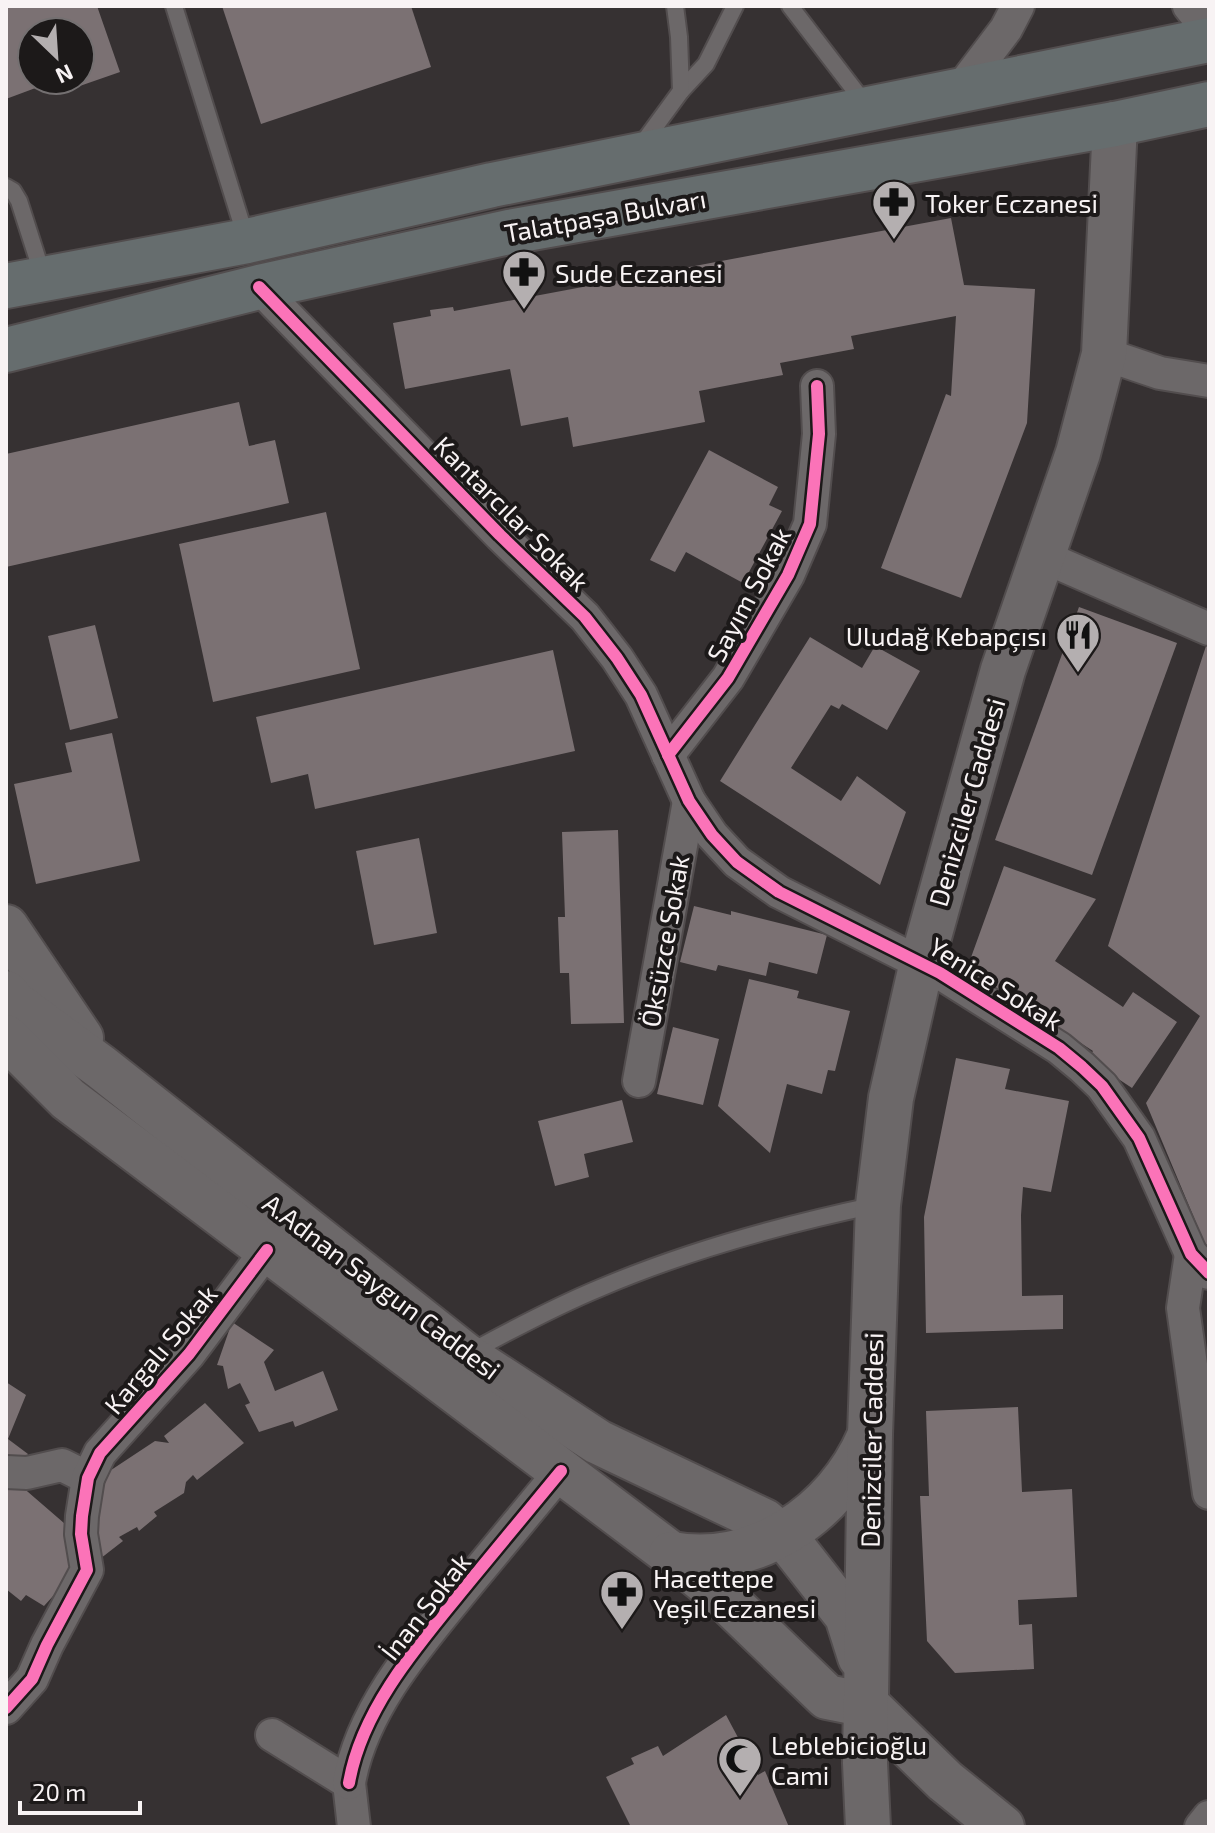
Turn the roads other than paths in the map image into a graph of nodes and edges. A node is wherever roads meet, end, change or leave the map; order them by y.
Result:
1 (174, 6) edge
2 (675, 6) edge
3 (735, 6) edge
4 (790, 6) edge
5 (1189, 6) edge
6 (1013, 7) edge
7 (1209, 31) edge
8 (1209, 40) edge
9 (681, 91) junction
10 (959, 91) junction
11 (1209, 104) edge
12 (870, 109) junction
13 (1115, 124) junction
14 (634, 156) junction
15 (6, 187) edge
16 (247, 241) junction
17 (25, 283) edge
18 (259, 287) junction
19 (6, 350) edge
20 (1104, 354) junction
21 (1209, 381) edge
22 (817, 386) dead end
23 (1044, 557) junction
24 (1209, 629) edge
25 (668, 755) junction
26 (689, 801) junction
27 (6, 927) edge
28 (922, 962) junction
29 (6, 993) edge
30 (6, 1037) edge
31 (101, 1067) junction
32 (6, 1068) edge
33 (639, 1081) dead end
34 (68, 1099) junction
35 (878, 1205) junction
36 (267, 1250) junction
37 (1200, 1264) edge
38 (465, 1355) junction
39 (870, 1435) junction
40 (561, 1471) junction
41 (6, 1472) edge
42 (88, 1478) junction
43 (1209, 1493) edge
44 (780, 1535) junction
45 (671, 1554) junction
46 (867, 1705) junction
47 (6, 1708) edge
48 (272, 1735) dead end
49 (349, 1783) junction
50 (1209, 1817) edge
51 (354, 1827) edge
52 (868, 1827) edge
53 (1002, 1827) edge
54 (1201, 1827) edge

1 - 16 lane
2 - 9 lane
3 - 9 lane
4 - 12 lane
5 - 7 street
6 - 10 street
8 - 10 main road, Talatpaşa Bulvarı
9 - 14 lane
10 - 12 main road, Talatpaşa Bulvarı
11 - 13 main road, Talatpaşa Bulvarı
12 - 14 main road, Talatpaşa Bulvarı
13 - 18 main road, Talatpaşa Bulvarı
13 - 20 main road, Denizciler Caddesi
14 - 16 main road, Talatpaşa Bulvarı
15 - 17 lane
16 - 17 main road, Talatpaşa Bulvarı
18 - 19 main road, Talatpaşa Bulvarı
18 - 25 street, Kantarcılar Sokak
20 - 21 street
20 - 23 main road, Denizciler Caddesi
22 - 25 street, Sayım Sokak
23 - 24 street
23 - 28 main road, Denizciler Caddesi
25 - 26 street, Kantarcılar Sokak
26 - 28 street, Yenice Sokak
26 - 33 street, Öksüzce Sokak
27 - 31 main road
28 - 35 main road, Denizciler Caddesi
28 - 37 street, Yenice Sokak
29 - 31 main road, A.Adnan Saygun Caddesi
30 - 34 main road, A.Adnan Saygun Caddesi
31 - 38 main road, A.Adnan Saygun Caddesi
32 - 34 main road
34 - 36 main road, A.Adnan Saygun Caddesi
35 - 38 lane
35 - 39 main road, Denizciler Caddesi
36 - 40 main road, A.Adnan Saygun Caddesi
36 - 42 street, Kargalı Sokak
37 - 43 street
38 - 44 main road, A.Adnan Saygun Caddesi
39 - 44 main road
39 - 46 main road, Denizciler Caddesi
40 - 45 main road, A.Adnan Saygun Caddesi
40 - 49 street, İnan Sokak
41 - 42 street
42 - 47 street
44 - 45 main road
44 - 46 main road, A.Adnan Saygun Caddesi
45 - 46 main road, A.Adnan Saygun Caddesi
46 - 52 main road, Denizciler Caddesi
46 - 53 main road
48 - 49 street
49 - 51 street
50 - 54 street

